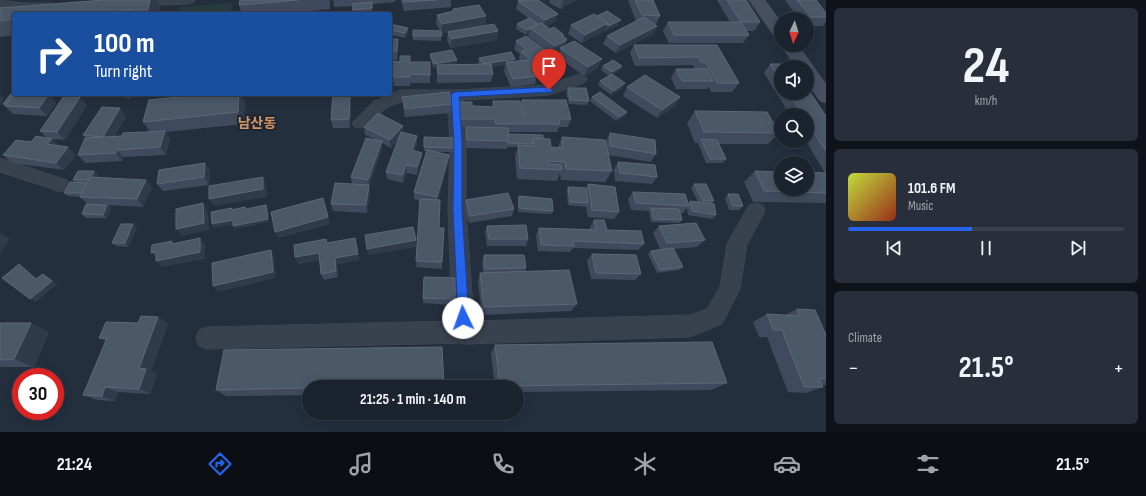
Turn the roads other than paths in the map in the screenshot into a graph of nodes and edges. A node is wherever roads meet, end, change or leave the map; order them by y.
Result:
1 (188, 0) edge
2 (758, 0) edge
3 (0, 3) edge
4 (122, 3) edge
5 (61, 6) edge
6 (774, 23) edge
7 (579, 79) dead end
8 (814, 80) edge
9 (455, 94) junction
10 (826, 97) edge
11 (360, 122) dead end
12 (0, 165) edge
13 (61, 185) dead end
14 (756, 211) dead end
15 (464, 333) junction
16 (207, 338) dead end

1 - 4 street
2 - 6 street
3 - 5 street
7 - 9 street
8 - 10 street
9 - 11 street
9 - 15 street
12 - 13 street
14 - 15 street
15 - 16 street

